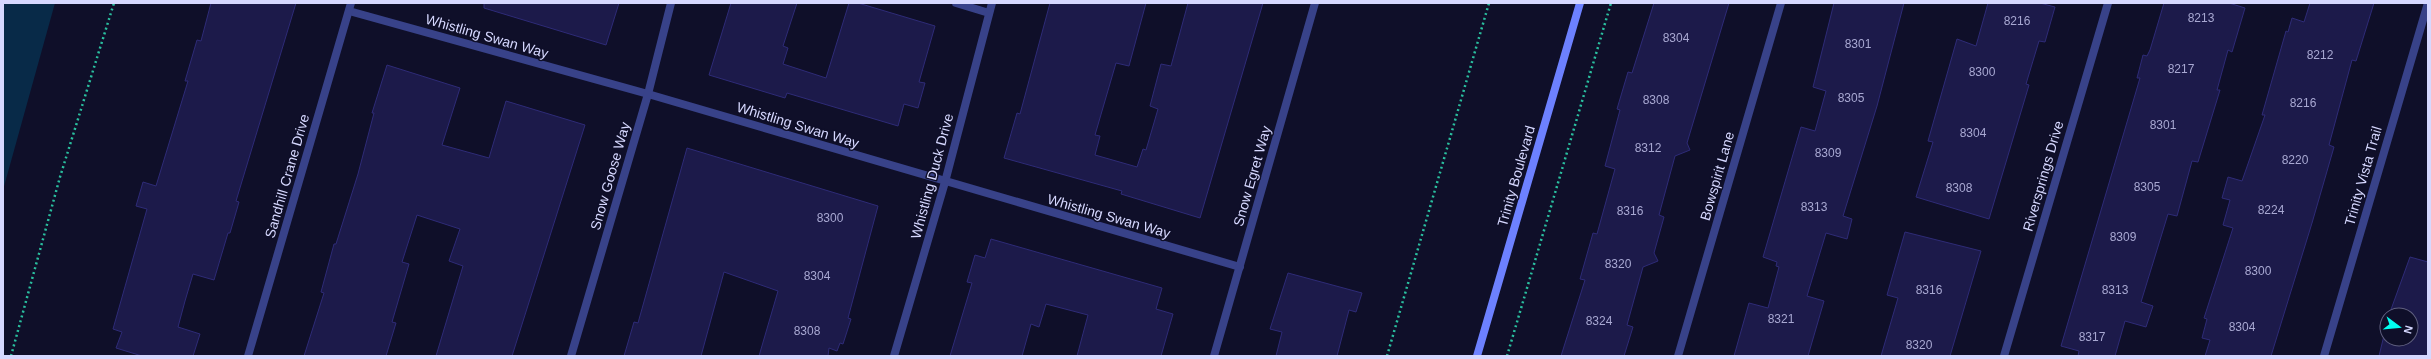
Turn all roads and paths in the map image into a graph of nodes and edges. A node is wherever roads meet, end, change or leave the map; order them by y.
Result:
1 (114, 3) edge
2 (671, 3) edge
3 (956, 3) edge
4 (992, 3) edge
5 (1315, 3) edge
6 (1489, 3) edge
7 (1580, 3) edge
8 (1611, 3) edge
9 (1781, 3) edge
10 (2108, 3) edge
11 (2428, 4) edge
12 (350, 7) edge
13 (989, 12) junction
14 (648, 94) junction
15 (945, 182) junction
16 (1240, 267) junction
17 (11, 356) edge
18 (248, 356) edge
19 (571, 356) edge
20 (894, 356) edge
21 (1214, 356) edge
22 (1387, 356) edge
23 (1477, 356) edge
24 (1507, 356) edge
25 (1678, 356) edge
26 (2004, 356) edge
27 (2324, 356) edge

1 - 17 path
2 - 14 street, Snow Goose Way
3 - 13 street
4 - 13 street, Whistling Duck Drive
5 - 16 street, Snow Egret Way
6 - 22 path
7 - 23 main road, Trinity Boulevard
8 - 24 path
9 - 25 street, Bowspirit Lane
10 - 26 street, Riversprings Drive
11 - 27 street, Trinity Vista Trail
12 - 14 street, Whistling Swan Way
12 - 18 street, Sandhill Crane Drive
13 - 15 street, Whistling Duck Drive
14 - 15 street, Whistling Swan Way
14 - 19 street, Snow Goose Way
15 - 16 street, Whistling Swan Way
15 - 20 street, Whistling Duck Drive
16 - 21 street, Snow Egret Way

